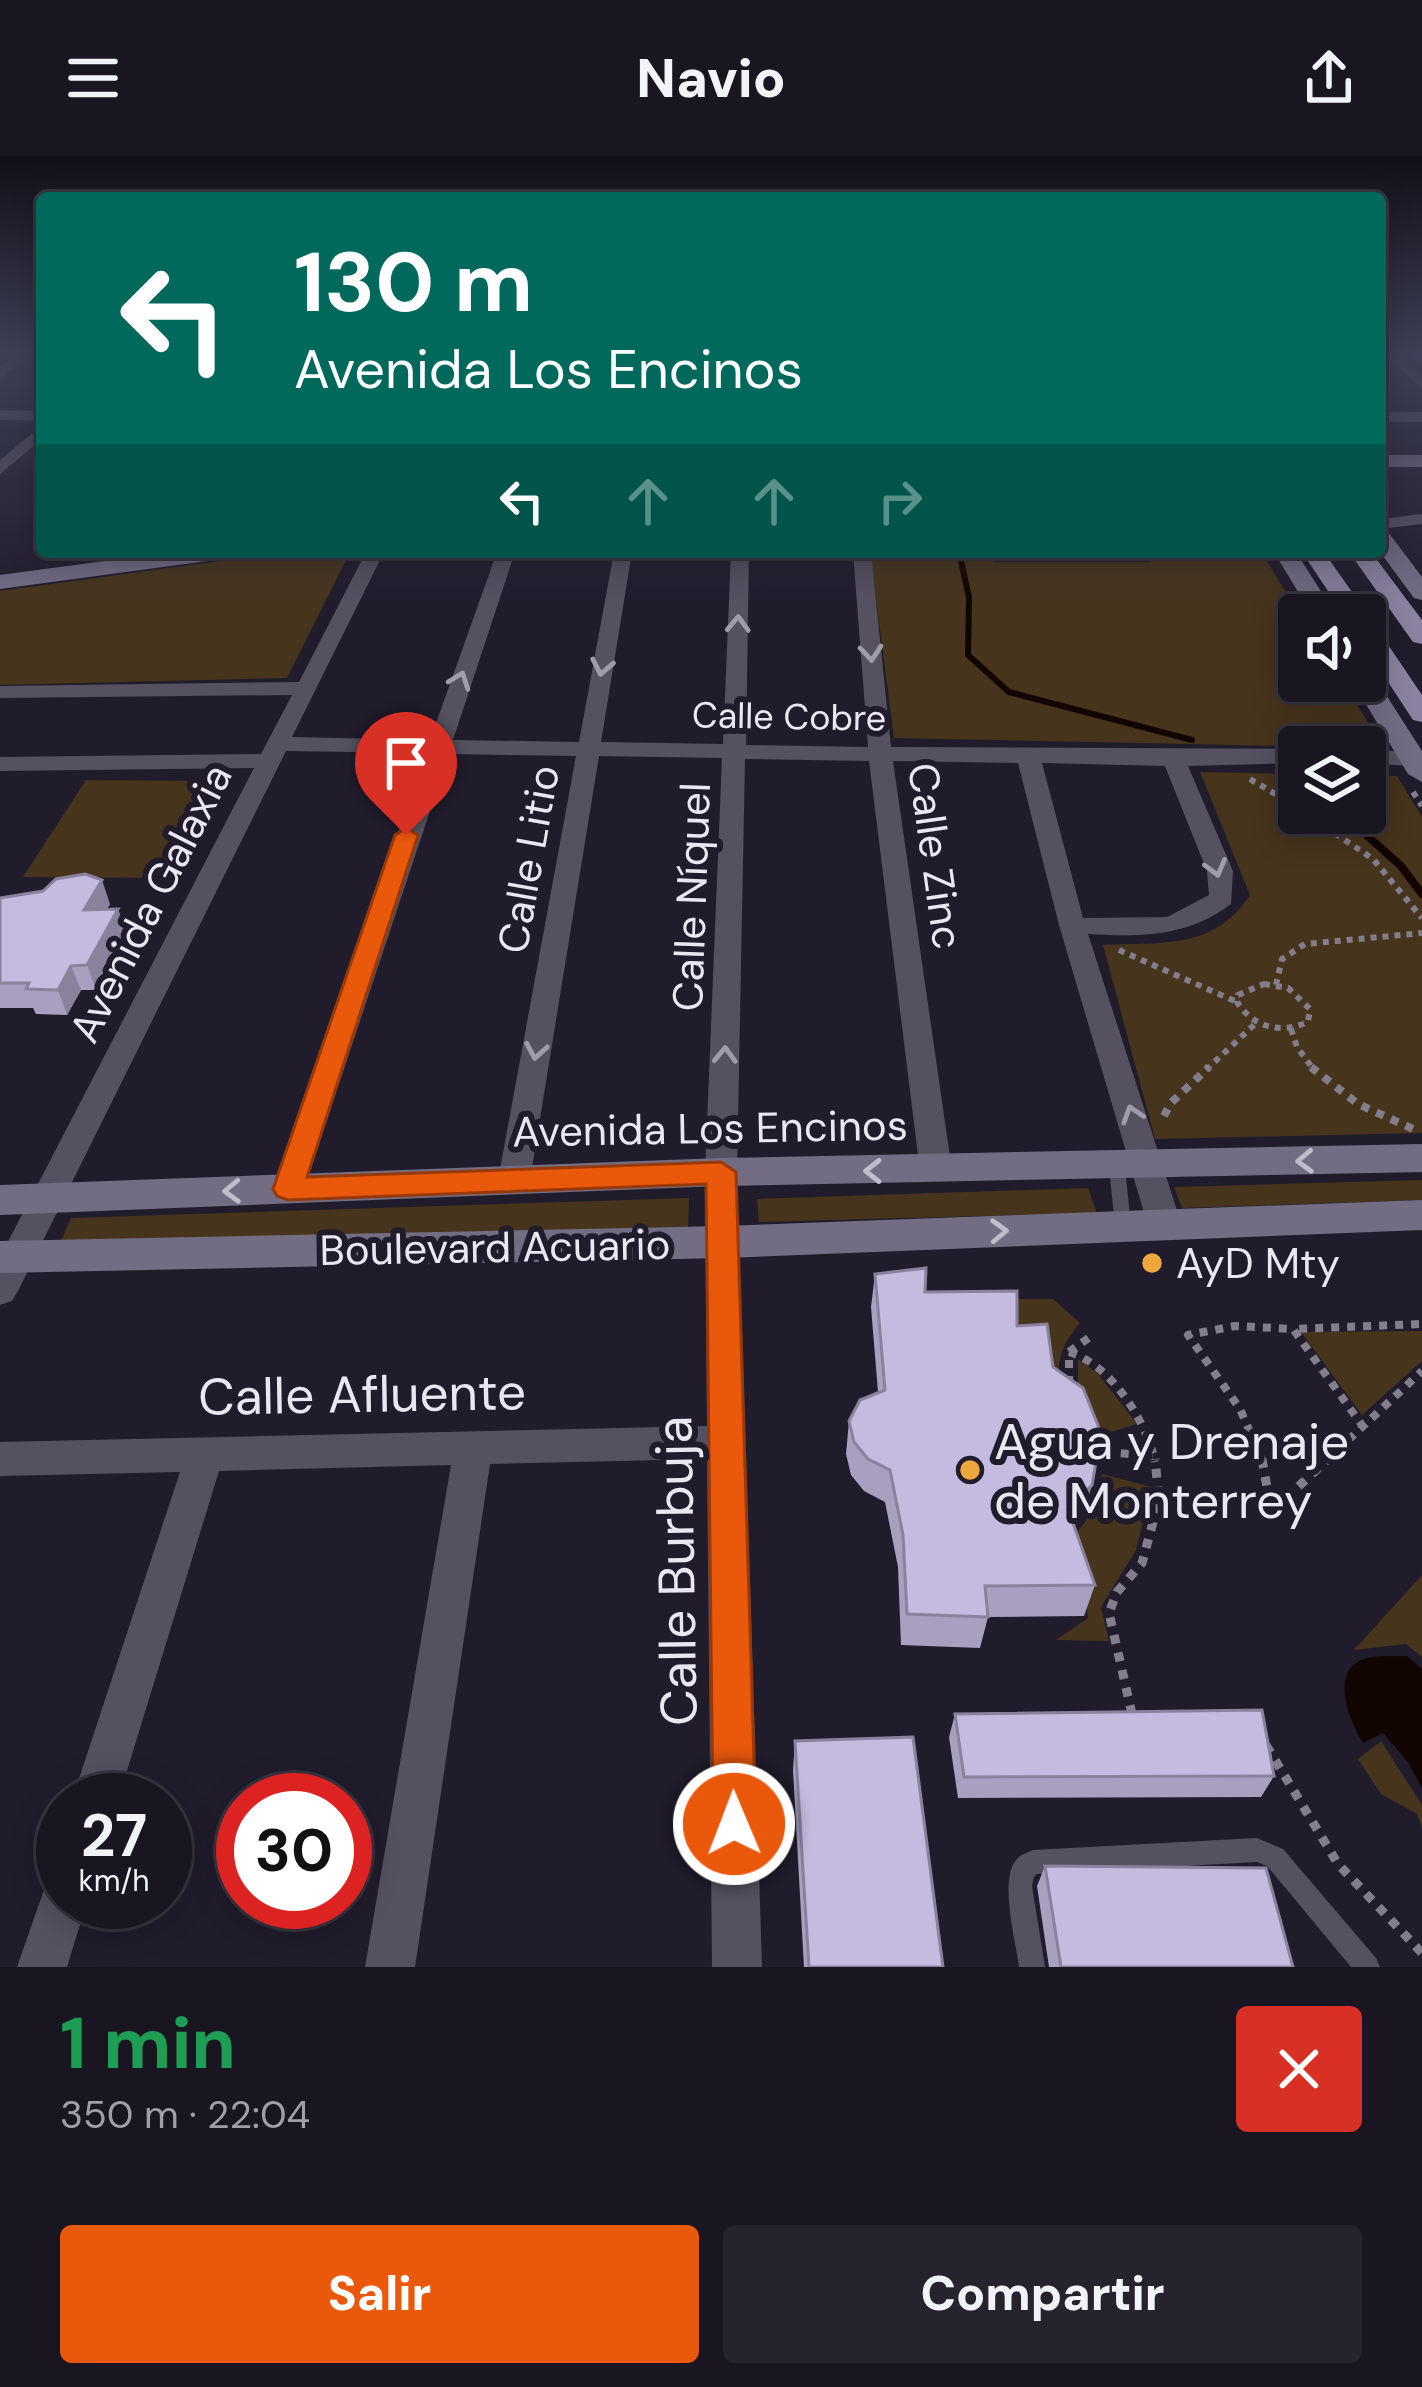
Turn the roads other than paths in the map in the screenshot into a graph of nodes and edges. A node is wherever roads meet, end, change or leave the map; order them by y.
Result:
1 (35, 437) edge
2 (1422, 460) edge
3 (1386, 461) edge
4 (7, 463) edge
5 (1422, 519) edge
6 (1386, 523) edge
7 (1386, 545) edge
8 (52, 558) edge
9 (178, 558) edge
10 (372, 558) edge
11 (504, 558) edge
12 (622, 558) edge
13 (740, 558) edge
14 (863, 558) edge
15 (1290, 558) edge
16 (1317, 558) edge
17 (1364, 558) edge
18 (0, 565) edge
19 (0, 582) edge
20 (1422, 593) edge
21 (1311, 594) edge
22 (1342, 594) edge
23 (1422, 637) edge
24 (1386, 660) edge
25 (307, 688) junction
26 (0, 692) edge
27 (1379, 702) edge
28 (1422, 714) edge
29 (436, 747) junction
30 (587, 749) junction
31 (734, 752) junction
32 (274, 753) junction
33 (880, 754) junction
34 (1028, 756) junction
35 (1278, 757) edge
36 (1174, 759) junction
37 (1386, 760) edge
38 (0, 764) edge
39 (1419, 764) edge
40 (1072, 925) junction
41 (1422, 1157) edge
42 (1133, 1167) junction
43 (936, 1171) junction
44 (721, 1172) junction
45 (514, 1180) junction
46 (288, 1189) junction
47 (47, 1198) junction
48 (0, 1200) edge
49 (1422, 1215) edge
50 (1165, 1226) junction
51 (1123, 1227) junction
52 (724, 1242) junction
53 (5, 1268) edge
54 (727, 1442) junction
55 (474, 1445) junction
56 (206, 1451) junction
57 (0, 1459) edge
58 (104, 1773) edge
59 (54, 1929) edge
60 (42, 1967) edge
61 (390, 1967) edge
62 (737, 1967) edge
63 (1032, 1967) edge
64 (1367, 1967) edge

1 - 4 street
2 - 3 street
5 - 6 street
7 - 20 street
8 - 18 street
9 - 19 street
10 - 25 street, Avenida Galaxia
29 -> 11 street
12 -> 30 street, Calle Litio
31 -> 13 street, Calle Níquel
14 -> 33 street, Calle Zinc
15 - 21 street
16 - 22 main road
17 - 23 main road
24 - 28 main road
25 - 26 street
25 - 32 street, Avenida Galaxia
27 - 39 street
29 - 30 street, Calle Cobre
29 - 32 street, Calle Cobre
29 - 46 street
30 - 31 street, Calle Cobre
30 -> 45 street, Calle Litio
31 - 33 street, Calle Cobre
44 -> 31 street, Calle Níquel
32 - 38 street, Calle Cobre
32 - 47 street, Avenida Galaxia
33 - 34 street, Calle Cobre
33 - 43 street, Calle Zinc
34 - 36 street, Calle Cobre
34 - 40 street
35 - 36 street, Calle Cobre
36 -> 40 street
37 - 39 street
42 -> 40 street
41 -> 42 street, Avenida Los Encinos
42 - 43 street, Avenida Los Encinos
42 - 50 street
42 - 51 lane
43 -> 44 street, Avenida Los Encinos
44 - 45 street, Avenida Los Encinos
44 - 52 street, Calle Burbuja
45 - 46 street, Avenida Los Encinos
46 -> 47 street, Avenida Los Encinos
47 - 48 street, Avenida Los Encinos
47 - 53 street, Avenida Galaxia
49 - 50 street, Boulevard Acuario
50 - 51 street, Boulevard Acuario
52 -> 51 street, Boulevard Acuario
52 - 53 street, Boulevard Acuario
52 - 54 street, Calle Burbuja
54 - 55 street, Calle Afluente
54 - 62 street, Calle Burbuja
55 - 56 street, Calle Afluente
55 - 61 street
56 - 57 street, Calle Afluente
56 - 58 street
59 - 60 street
63 - 64 lane

